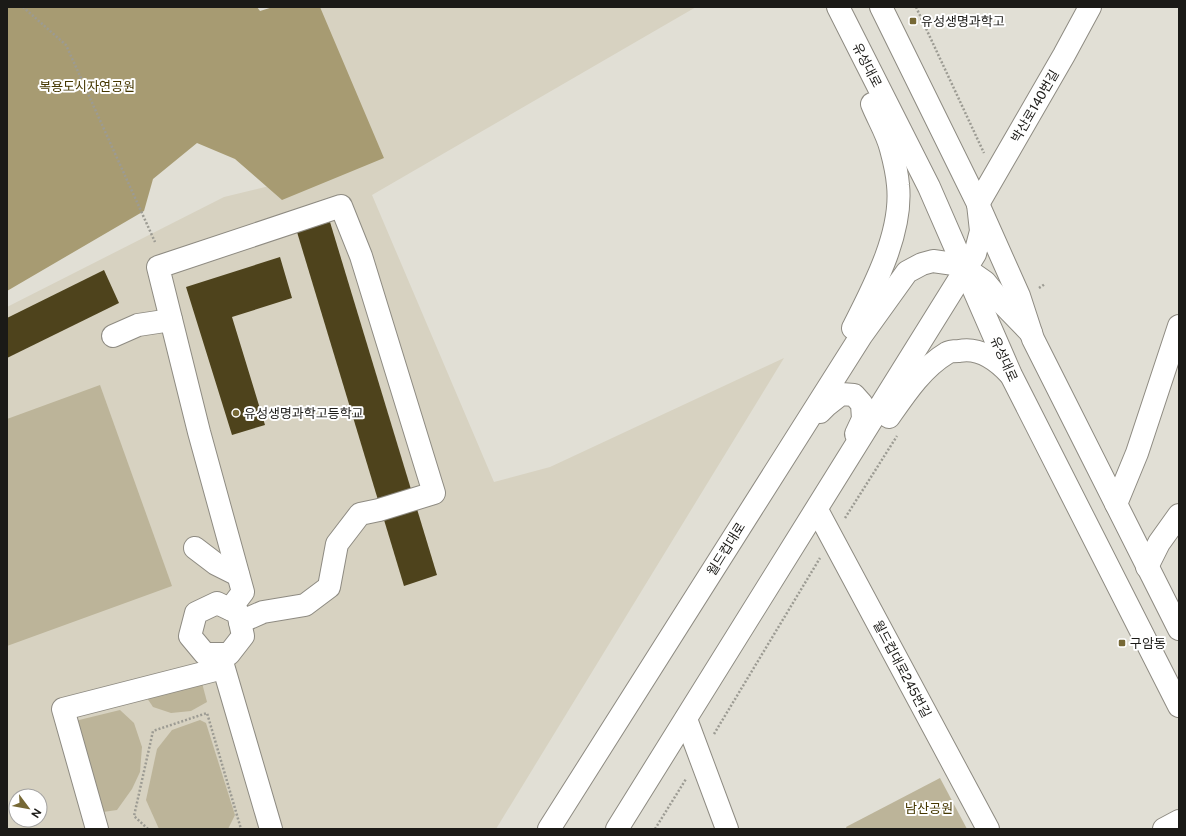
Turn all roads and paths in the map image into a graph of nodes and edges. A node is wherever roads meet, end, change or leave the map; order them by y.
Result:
1 (23, 7) edge
2 (838, 7) edge
3 (881, 7) edge
4 (916, 7) edge
5 (1090, 7) edge
6 (856, 43) junction
7 (985, 156) dead end
8 (978, 204) junction
9 (155, 242) dead end
10 (965, 268) junction
11 (1046, 284) dead end
12 (1039, 288) dead end
13 (171, 320) junction
14 (1179, 326) edge
15 (1031, 333) junction
16 (113, 336) dead end
17 (1011, 375) junction
18 (900, 431) dead end
19 (800, 433) junction
20 (837, 476) junction
21 (1116, 504) junction
22 (817, 510) junction
23 (1179, 515) edge
24 (842, 524) dead end
25 (195, 548) dead end
26 (819, 560) dead end
27 (1148, 567) junction
28 (238, 575) junction
29 (235, 616) junction
30 (1179, 629) edge
31 (222, 662) junction
32 (1179, 706) edge
33 (686, 720) junction
34 (714, 735) dead end
35 (680, 789) dead end
36 (1179, 821) edge
37 (97, 829) edge
38 (148, 829) edge
39 (241, 829) edge
40 (272, 829) edge
41 (549, 829) edge
42 (617, 829) edge
43 (655, 829) edge
44 (727, 829) edge
45 (988, 829) edge
46 (1164, 829) edge

1 - 9 path
2 - 6 street, 유성대로
3 - 8 street
4 - 7 path
5 - 8 street, 박산로140번길
6 - 10 street, 유성대로
6 - 19 street
8 - 10 street
8 - 15 street
10 - 15 street
10 - 17 street, 유성대로
10 - 19 street, 월드컵대로
10 - 20 street
11 - 12 path
13 - 16 street
13 - 28 street
13 - 29 street
14 - 21 street
15 - 21 street
17 - 20 street
17 - 32 street, 유성대로
18 - 24 path
19 - 20 street
19 - 41 street, 월드컵대로
20 - 22 street
21 - 27 street
22 - 33 street
22 - 45 street, 월드컵대로245번길
23 - 27 street
25 - 28 street
26 - 34 path
27 - 30 street
28 - 29 street
29 - 31 street
29 - 31 street
31 - 37 street
31 - 40 street
33 - 42 street
33 - 44 street
35 - 43 path
36 - 46 street
38 - 39 path

